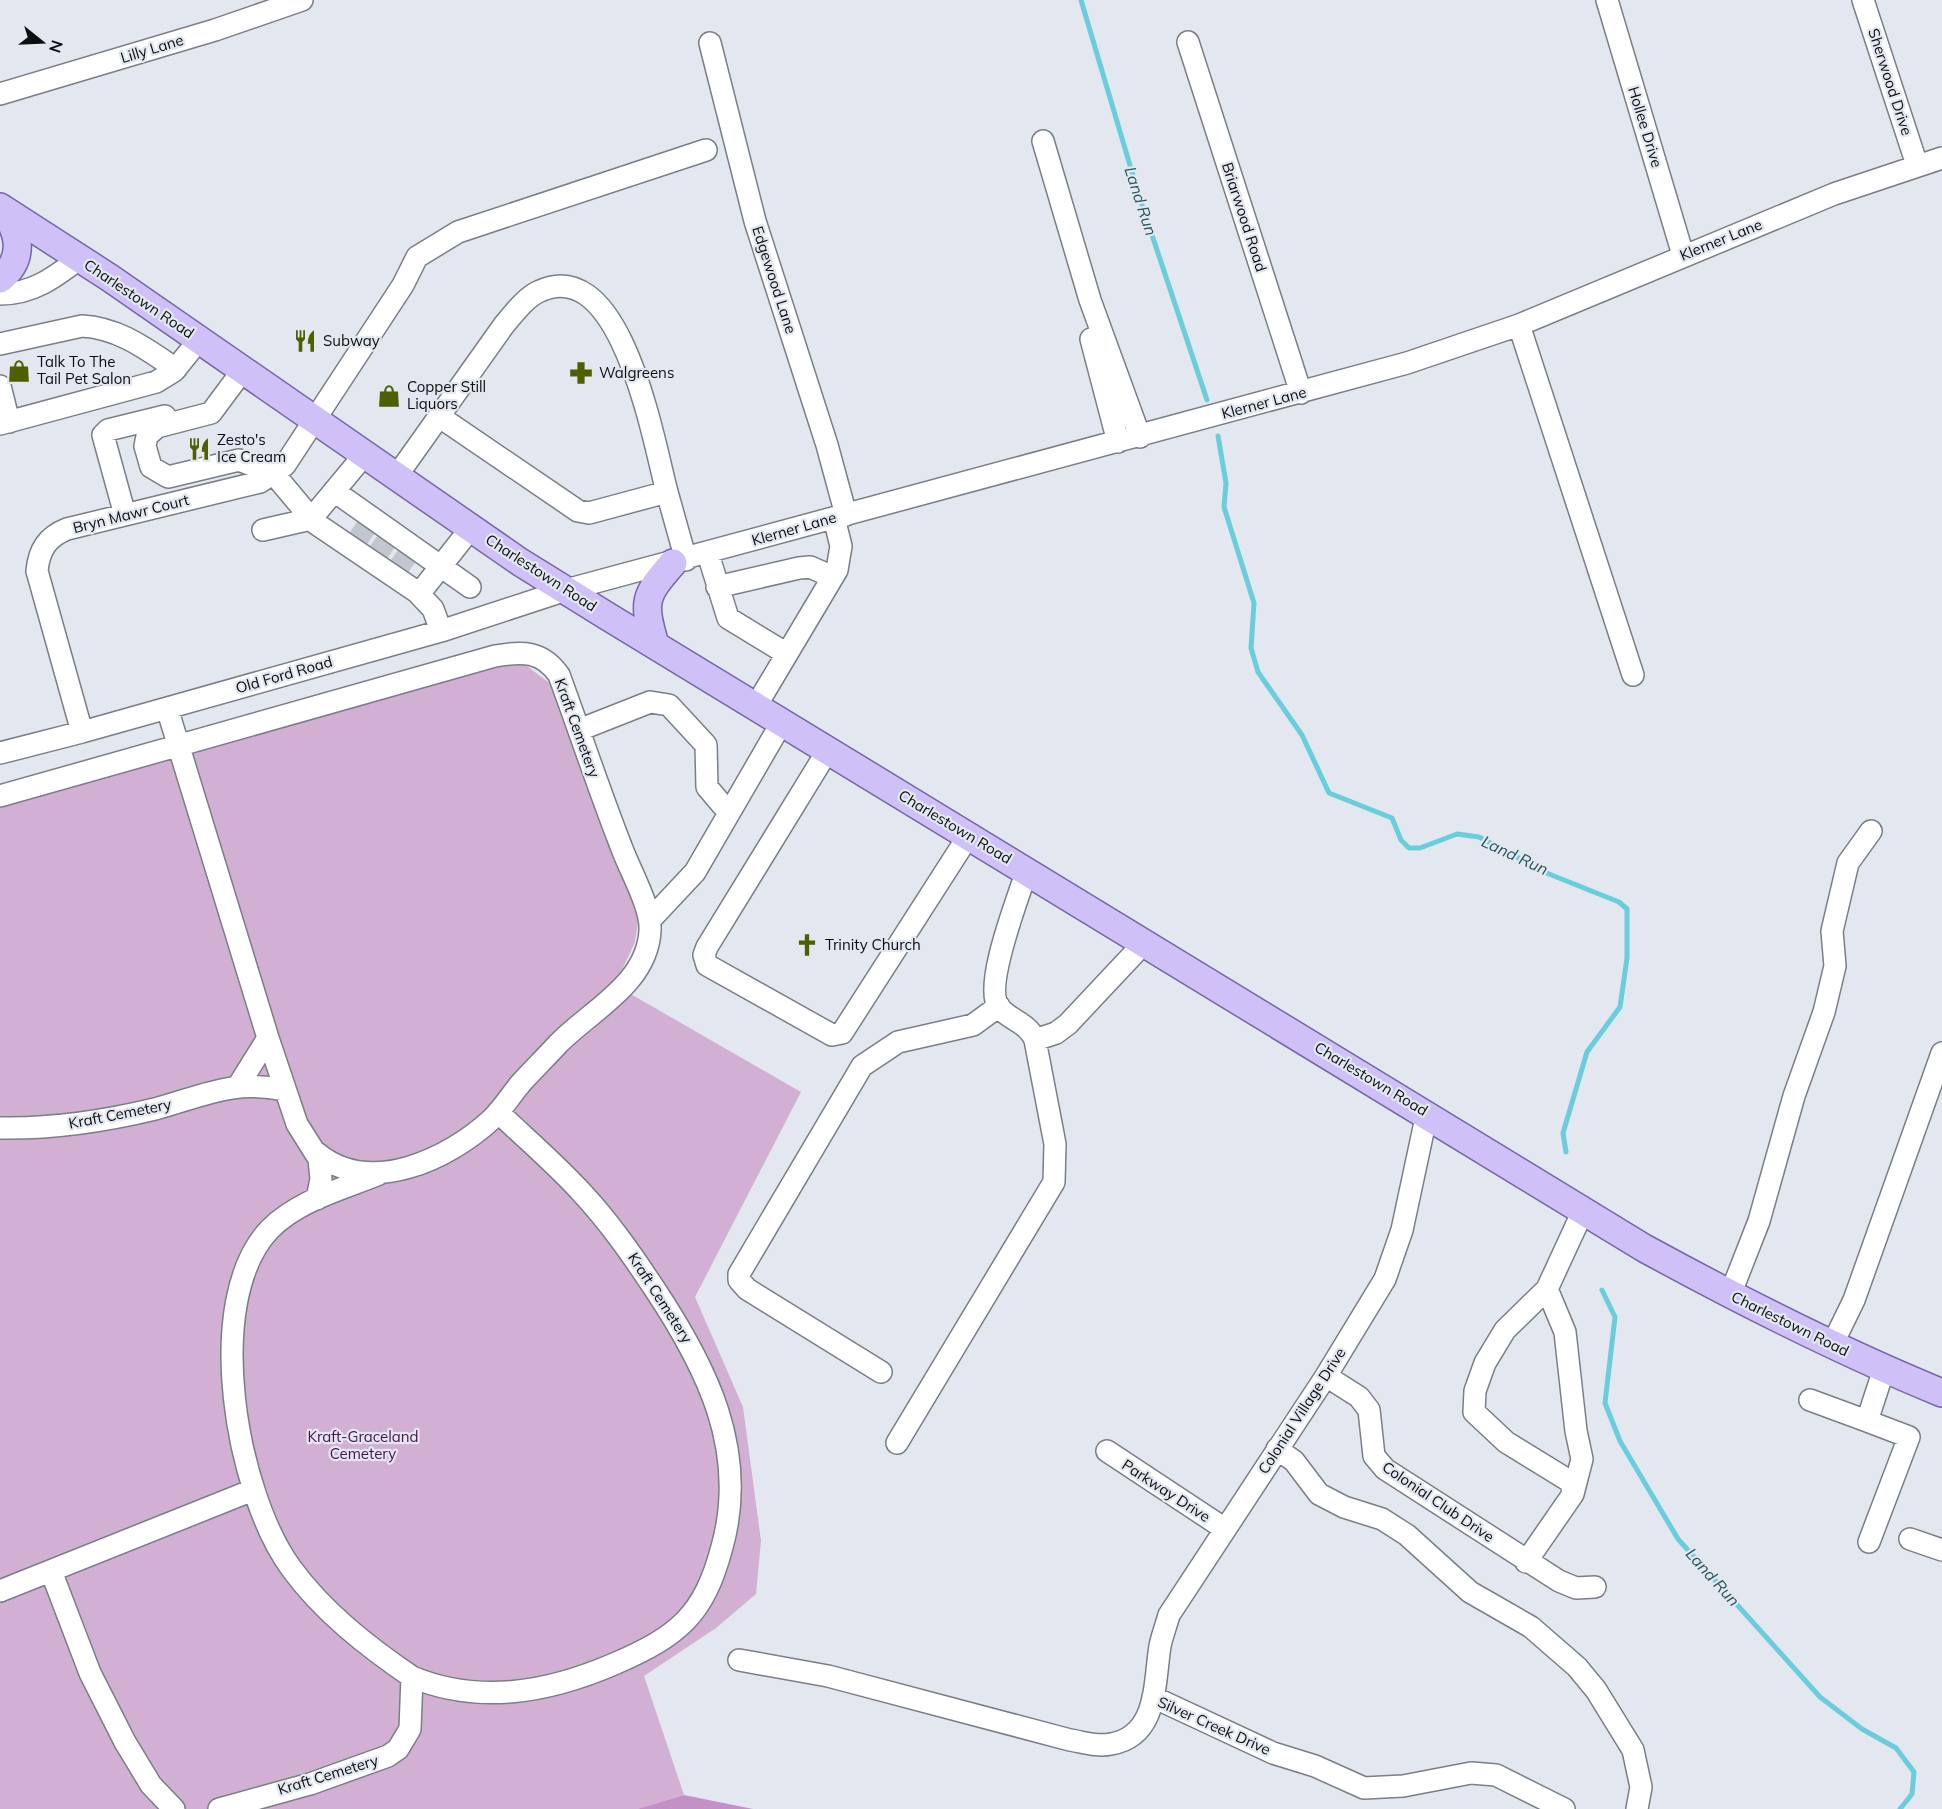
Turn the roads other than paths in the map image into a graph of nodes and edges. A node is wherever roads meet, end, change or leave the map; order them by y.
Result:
1 (302, 0) edge
2 (1606, 0) edge
3 (1863, 0) edge
4 (1188, 42) dead end
5 (710, 43) dead end
6 (0, 94) edge
7 (1043, 141) dead end
8 (706, 150) dead end
9 (1933, 163) edge
10 (1, 208) edge
11 (1683, 255) junction
12 (80, 258) junction
13 (0, 279) edge
14 (0, 295) edge
15 (1084, 313) dead end
16 (1519, 325) junction
17 (199, 340) junction
18 (0, 344) edge
19 (176, 369) junction
20 (243, 370) junction
21 (0, 386) edge
22 (1301, 393) junction
23 (225, 396) junction
24 (440, 417) junction
25 (313, 419) junction
26 (4, 423) edge
27 (1140, 437) junction
28 (1118, 442) junction
29 (364, 454) junction
30 (274, 474) junction
31 (396, 477) junction
32 (334, 491) junction
33 (667, 492) junction
34 (125, 515) junction
35 (840, 517) junction
36 (311, 519) junction
37 (471, 528) junction
38 (263, 530) dead end
39 (708, 554) junction
40 (680, 562) junction
41 (442, 566) junction
42 (833, 577) junction
43 (470, 587) dead end
44 (717, 587) junction
45 (566, 590) junction
46 (419, 594) junction
47 (441, 631) junction
48 (655, 645) junction
49 (787, 654) junction
50 (1633, 675) dead end
51 (756, 706) junction
52 (167, 708) junction
53 (782, 722) junction
54 (579, 730) junction
55 (82, 732) junction
56 (179, 747) junction
57 (828, 750) junction
58 (0, 753) edge
59 (0, 796) edge
60 (729, 813) junction
61 (1871, 831) dead end
62 (969, 835) junction
63 (1027, 870) junction
64 (650, 920) junction
65 (1145, 942) junction
66 (999, 1006) junction
67 (268, 1038) junction
68 (1035, 1040) junction
69 (1942, 1053) edge
70 (237, 1086) junction
71 (285, 1090) junction
72 (498, 1112) junction
73 (1427, 1113) junction
74 (0, 1128) edge
75 (316, 1153) junction
76 (380, 1174) junction
77 (317, 1199) junction
78 (1583, 1211) junction
79 (1547, 1289) junction
80 (1730, 1295) junction
81 (1832, 1345) junction
82 (1884, 1369) junction
83 (882, 1371) dead end
84 (1326, 1376) junction
85 (1942, 1393) edge
86 (1810, 1400) dead end
87 (1867, 1420) junction
88 (897, 1443) dead end
89 (1277, 1449) junction
90 (1107, 1451) dead end
91 (254, 1490) junction
92 (1573, 1494) junction
93 (1225, 1529) junction
94 (1910, 1539) dead end
95 (1869, 1542) dead end
96 (1942, 1550) edge
97 (1526, 1562) junction
98 (51, 1571) junction
99 (1595, 1587) dead end
100 (0, 1591) edge
101 (739, 1660) dead end
102 (412, 1677) junction
103 (1153, 1697) junction
104 (171, 1808) edge
105 (219, 1809) edge
106 (1564, 1809) edge
107 (1637, 1809) edge

1 - 6 street, Lilly Lane
2 - 11 street, Hollee Drive
3 - 9 street, Sherwood Drive
4 - 22 street, Briarwood Road
5 - 35 street, Edgewood Lane
7 - 27 street
8 - 25 street, Bryn Mawr Court
9 - 11 street, Klerner Lane
10 - 12 main road, Charlestown Road
10 - 13 main road
11 - 16 street, Klerner Lane
12 - 14 street
12 - 17 main road, Charlestown Road
15 - 28 street
16 - 22 street, Klerner Lane
16 - 50 street
17 - 19 street
17 - 20 main road, Charlestown Road
18 - 19 street
19 - 26 street
20 - 23 street
20 - 25 main road, Charlestown Road
21 - 26 street
22 - 27 street, Klerner Lane
23 - 30 street
23 - 34 street
24 - 31 street
24 - 33 street
24 - 33 street
25 - 29 main road, Charlestown Road
25 - 30 street, Bryn Mawr Court
27 - 28 street, Klerner Lane
28 - 35 street, Klerner Lane
29 - 31 main road, Charlestown Road
29 - 32 street
30 - 34 street, Bryn Mawr Court
30 - 36 street
31 - 37 main road, Charlestown Road
32 - 36 street
32 - 41 street
33 - 40 street
34 - 55 street, Bryn Mawr Court
35 - 39 street, Klerner Lane
35 - 42 street, Edgewood Lane
36 - 38 street
36 - 46 street
37 - 41 street
37 - 45 main road, Charlestown Road
39 - 40 street, Klerner Lane
39 - 44 street
40 - 45 street, Klerner Lane
40 - 48 main road
41 - 43 street
41 - 46 street
42 - 44 street
42 - 49 street, Edgewood Lane
44 - 49 street
45 - 47 street, Old Ford Road
45 - 48 main road, Charlestown Road
46 - 47 street
47 - 52 street, Old Ford Road
48 - 51 main road, Charlestown Road
49 - 51 street, Edgewood Lane
51 - 53 main road, Charlestown Road
52 - 55 street, Old Ford Road
52 - 56 street, Kraft Cemetery
53 - 57 main road, Charlestown Road
53 - 60 street
54 - 56 street, Kraft Cemetery
54 - 60 street
54 - 64 street, Kraft Cemetery
55 - 58 street, Old Ford Road
56 - 59 street, Kraft Cemetery
56 - 67 street, Kraft Cemetery
57 - 62 main road, Charlestown Road
57 - 62 street
60 - 64 street
61 - 80 street
62 - 63 main road, Charlestown Road
63 - 65 main road, Charlestown Road
63 - 66 street
64 - 72 street, Kraft Cemetery
65 - 68 street
65 - 73 main road, Charlestown Road
66 - 68 street
66 - 83 street
67 - 70 street
67 - 71 street, Kraft Cemetery
68 - 88 street
69 - 81 street
70 - 71 street, Kraft Cemetery
70 - 74 street, Kraft Cemetery
71 - 75 street, Kraft Cemetery
72 - 76 street, Kraft Cemetery
72 - 102 street, Kraft Cemetery
73 - 78 main road, Charlestown Road
73 - 84 street, Colonial Village Drive
75 - 76 street, Kraft Cemetery
75 - 77 street, Kraft Cemetery
76 - 77 street, Kraft Cemetery
77 - 91 street, Kraft Cemetery
78 - 79 street
78 - 80 main road, Charlestown Road
79 - 92 street
79 - 92 street
80 - 81 main road, Charlestown Road
81 - 82 main road, Charlestown Road
82 - 85 main road, Charlestown Road
82 - 87 street
84 - 89 street, Colonial Village Drive
84 - 97 street, Colonial Club Drive
86 - 87 street
87 - 95 street
89 - 93 street, Colonial Village Drive
89 - 107 street
90 - 93 street, Parkway Drive
91 - 98 street
91 - 102 street, Kraft Cemetery
92 - 97 street
93 - 103 street, Colonial Village Drive
94 - 96 street
97 - 99 street, Colonial Club Drive
98 - 100 street
98 - 104 street
101 - 103 street, Silver Creek Drive
102 - 105 street, Kraft Cemetery
103 - 106 street, Silver Creek Drive

